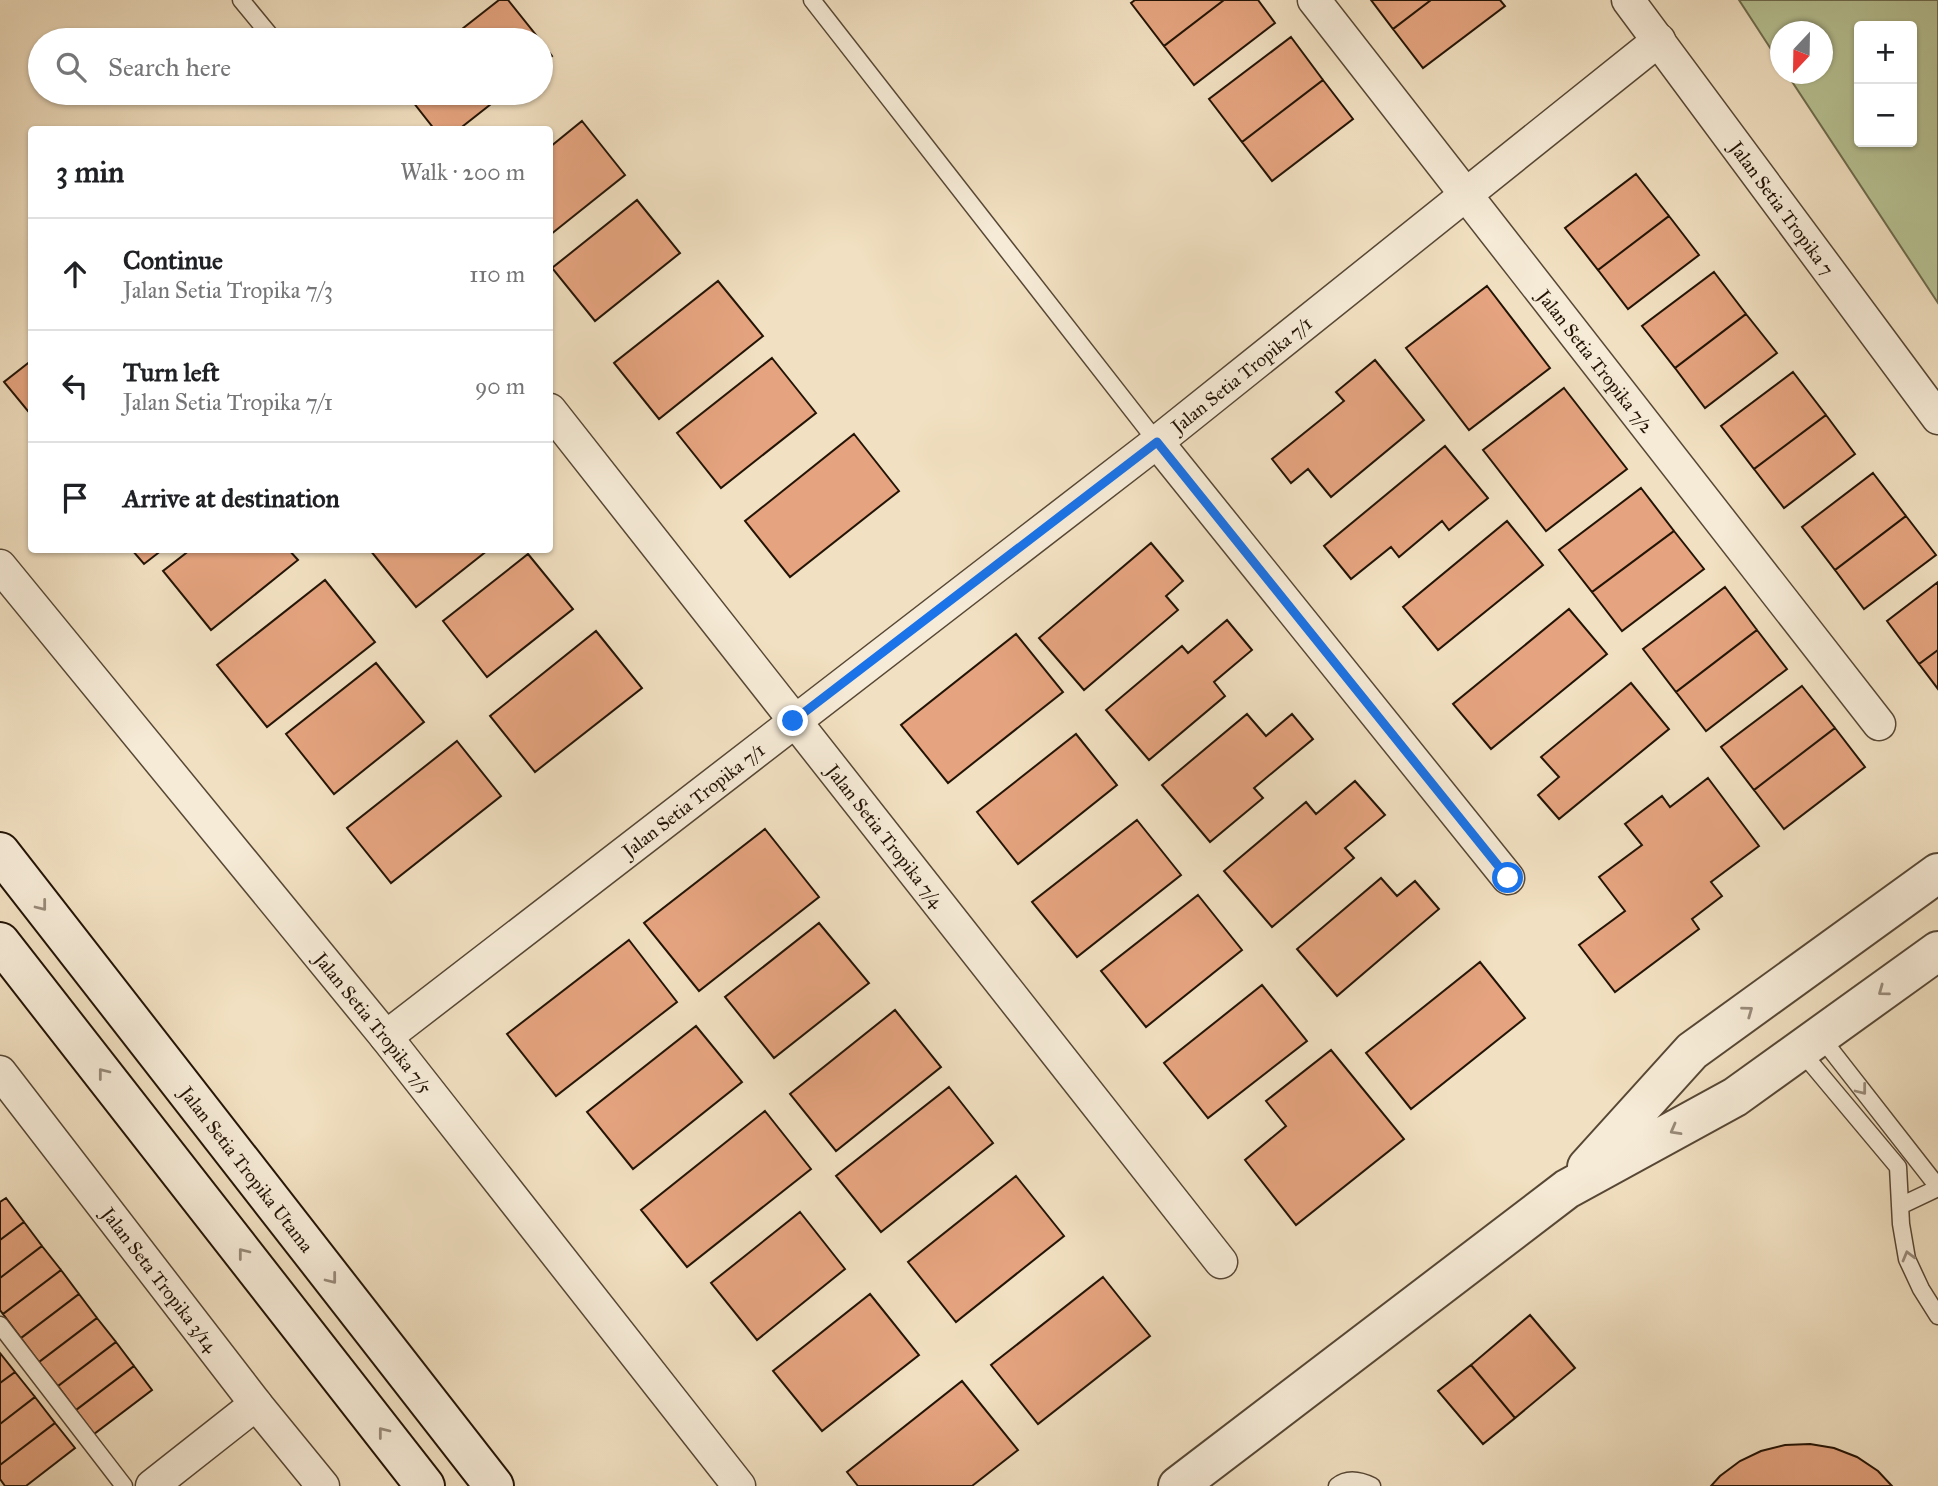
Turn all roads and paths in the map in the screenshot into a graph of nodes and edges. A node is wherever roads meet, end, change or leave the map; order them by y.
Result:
1 (241, 0) edge
2 (812, 0) edge
3 (1314, 0) edge
4 (1628, 0) edge
5 (264, 28) edge
6 (1659, 40) junction
7 (1466, 195) junction
8 (553, 414) edge
9 (1938, 418) edge
10 (1157, 442) junction
11 (0, 566) edge
12 (793, 721) junction
13 (1879, 724) dead end
14 (0, 852) edge
15 (1938, 873) edge
16 (1508, 878) dead end
17 (0, 942) edge
18 (1938, 951) edge
19 (386, 1037) junction
20 (1810, 1043) junction
21 (0, 1072) edge
22 (1938, 1188) edge
23 (1567, 1189) junction
24 (1900, 1206) junction
25 (1221, 1262) dead end
26 (1938, 1316) edge
27 (0, 1325) edge
28 (256, 1404) junction
29 (124, 1486) edge
30 (152, 1486) edge
31 (323, 1486) edge
32 (425, 1486) edge
33 (494, 1486) edge
34 (739, 1486) edge
35 (1178, 1486) edge
36 (1337, 1486) edge
37 (1372, 1486) edge

1 - 5 lane
2 - 10 lane
3 - 7 street, Jalan Setia Tropika 7/2
4 - 6 street, Jalan Setia Tropika 7
6 - 7 street, Jalan Setia Tropika 7/1
6 - 9 street, Jalan Setia Tropika 7
7 - 10 street, Jalan Setia Tropika 7/1
7 - 13 street, Jalan Setia Tropika 7/2
8 - 12 street, Jalan Setia Tropika 7/4
10 - 12 street, Jalan Setia Tropika 7/1
10 - 16 street
11 - 19 street, Jalan Setia Tropika 7/5
12 - 19 street, Jalan Setia Tropika 7/1
12 - 25 street, Jalan Setia Tropika 7/4
14 -> 33 main road, Jalan Setia Tropika Utama
23 -> 15 main road
32 -> 17 main road
18 -> 20 main road
19 - 34 street, Jalan Setia Tropika 7/5
20 -> 22 lane
20 -> 23 main road
20 - 24 lane
21 - 28 street, Jalan Seta Tropika 3/14
22 - 24 lane
23 - 35 main road
26 -> 24 lane
27 - 29 lane
28 - 30 street
28 - 31 street, Jalan Seta Tropika 3/14
36 - 37 lane

